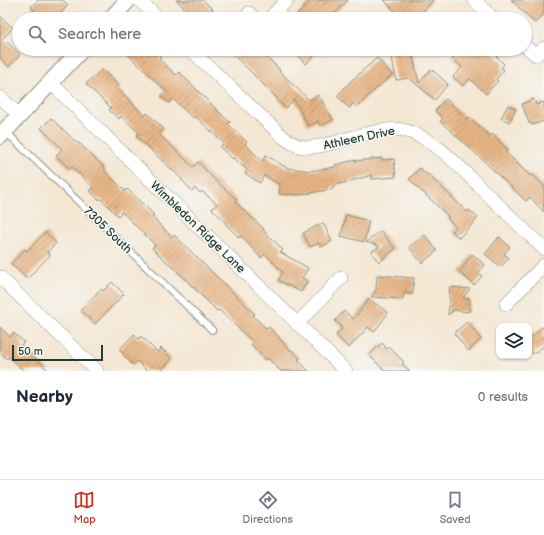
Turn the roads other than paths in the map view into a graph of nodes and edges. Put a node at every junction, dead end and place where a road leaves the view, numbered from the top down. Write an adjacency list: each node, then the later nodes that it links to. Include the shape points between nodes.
1 (128, 0): 5 (street)
2 (139, 0): 6 (street)
3 (287, 0): 7 (street)
4 (474, 0): 8 (street)
5 (117, 12)
6 (152, 12)
7 (275, 12)
8 (487, 12)
9 (75, 56): 11 (street)
10 (197, 56): 15 (street, Athleen Drive, via 283,137 300,147 323,146 390,129 402,129 422,137 448,156)
11 (51, 82): 13 (street); 20 (street, Wimbledon Ridge Lane)
12 (0, 97): 13 (street)
13 (20, 116): 14 (street)
14 (2, 133): 21 (lane, 7305 South)
15 (544, 249)
16 (544, 265): 19 (street)
17 (0, 277): 22 (street)
18 (341, 278): 20 (street)
19 (506, 304)
20 (297, 324): 23 (street, Wimbledon Ridge Lane)
21 (212, 330)
22 (97, 371)
23 (346, 371)

